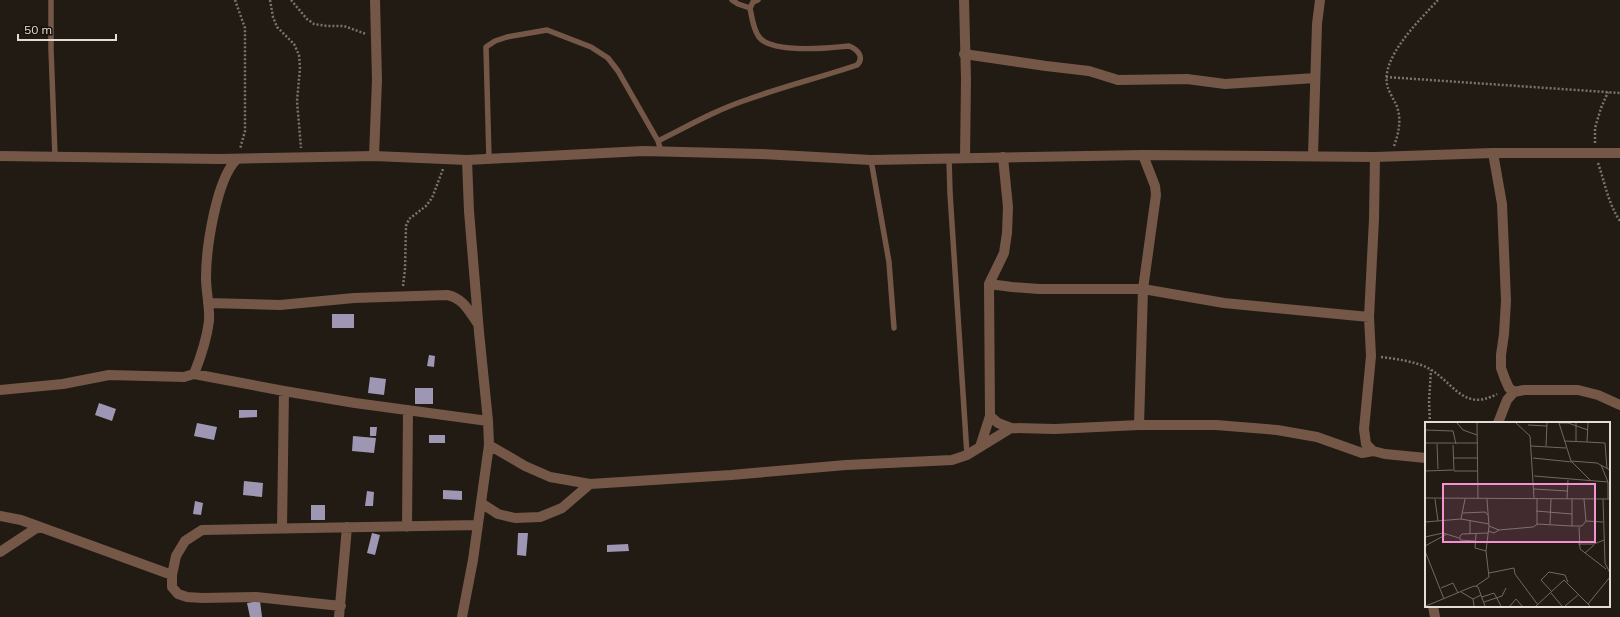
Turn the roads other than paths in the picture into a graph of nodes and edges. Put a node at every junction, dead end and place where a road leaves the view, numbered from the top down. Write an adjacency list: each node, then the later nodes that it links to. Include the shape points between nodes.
1 (51, 0): 17 (lane)
2 (375, 0): 18 (street, via 377,80)
3 (732, 0): 7 (lane)
4 (758, 0): 7 (lane, via 753,2)
5 (964, 0): 8 (street)
6 (1320, 0): 9 (street)
7 (750, 8): 10 (lane, via 754,29 760,39 773,45 803,50 849,46 856,49 860,62 749,99)
8 (964, 54): 9 (street, via 1088,70 1118,80 1188,79 1225,84); 22 (street)
9 (1316, 78): 15 (street)
10 (658, 141): 11 (lane); 24 (lane, via 608,58 547,30 507,37 495,41 486,48)
11 (661, 151): 24 (street); 26 (street)
12 (1493, 153): 13 (street); 20 (street); 35 (street, via 1502,204 1506,301 1501,368)
13 (1620, 153)
14 (1143, 155): 15 (street); 19 (street); 28 (street, via 1156,195)
15 (1313, 155): 20 (street)
16 (0, 156): 17 (street)
17 (55, 156): 23 (street)
18 (374, 156): 23 (street); 25 (street)
19 (1003, 157): 22 (street); 27 (street, via 1008,207 1007,233 1004,252)
20 (1375, 157): 30 (street)
21 (949, 158): 22 (street); 26 (street); 47 (lane)
22 (965, 158)
23 (237, 159): 29 (street, via 228,170 219,193 209,243 206,277)
24 (489, 159): 25 (street)
25 (467, 160): 31 (street)
26 (871, 160): 32 (lane, via 889,262)
27 (989, 284): 28 (street, via 1039,289); 39 (street)
28 (1143, 289): 30 (street, via 1224,303); 42 (street)
29 (208, 303): 31 (street, via 280,305 354,298 447,294 454,296 467,307); 33 (street, via 209,320)
30 (1369, 317): 46 (street, via 1371,356 1364,429 1366,444)
31 (479, 324): 40 (street)
32 (894, 328)
33 (194, 374): 34 (street, via 184,377 109,375 63,384); 36 (street)
34 (0, 390)
35 (1511, 390): 37 (street, via 1578,390 1598,395); 41 (street)
36 (284, 391): 38 (street); 56 (street)
37 (1620, 406)
38 (408, 410): 40 (street); 52 (street)
39 (990, 416): 43 (street, via 998,423); 45 (street)
40 (488, 421): 44 (street)
41 (1498, 422)
42 (1139, 425): 43 (street, via 1055,429); 46 (street, via 1216,425 1277,430 1317,437 1362,453)
43 (1011, 428): 45 (street)
44 (489, 445): 49 (street, via 550,477); 50 (street)
45 (980, 447): 47 (street)
46 (1373, 451): 48 (street)
47 (967, 455): 49 (street, via 952,460 846,465)
48 (1425, 458)
49 (590, 484): 50 (street, via 562,508 540,517 515,518 498,514)
50 (481, 504): 53 (street)
51 (0, 516): 54 (street)
52 (407, 526): 53 (street); 55 (street)
53 (478, 526): 62 (street)
54 (38, 527): 57 (street); 58 (street)
55 (347, 527): 56 (street); 59 (street)
56 (282, 528): 58 (street, via 202,530 185,541 176,556)
57 (0, 552)
58 (172, 575): 59 (street, via 172,587 178,594 187,597 256,597)
59 (341, 606): 61 (street)
60 (1433, 607): 63 (street)
61 (339, 617)
62 (462, 617)
63 (1435, 617)

